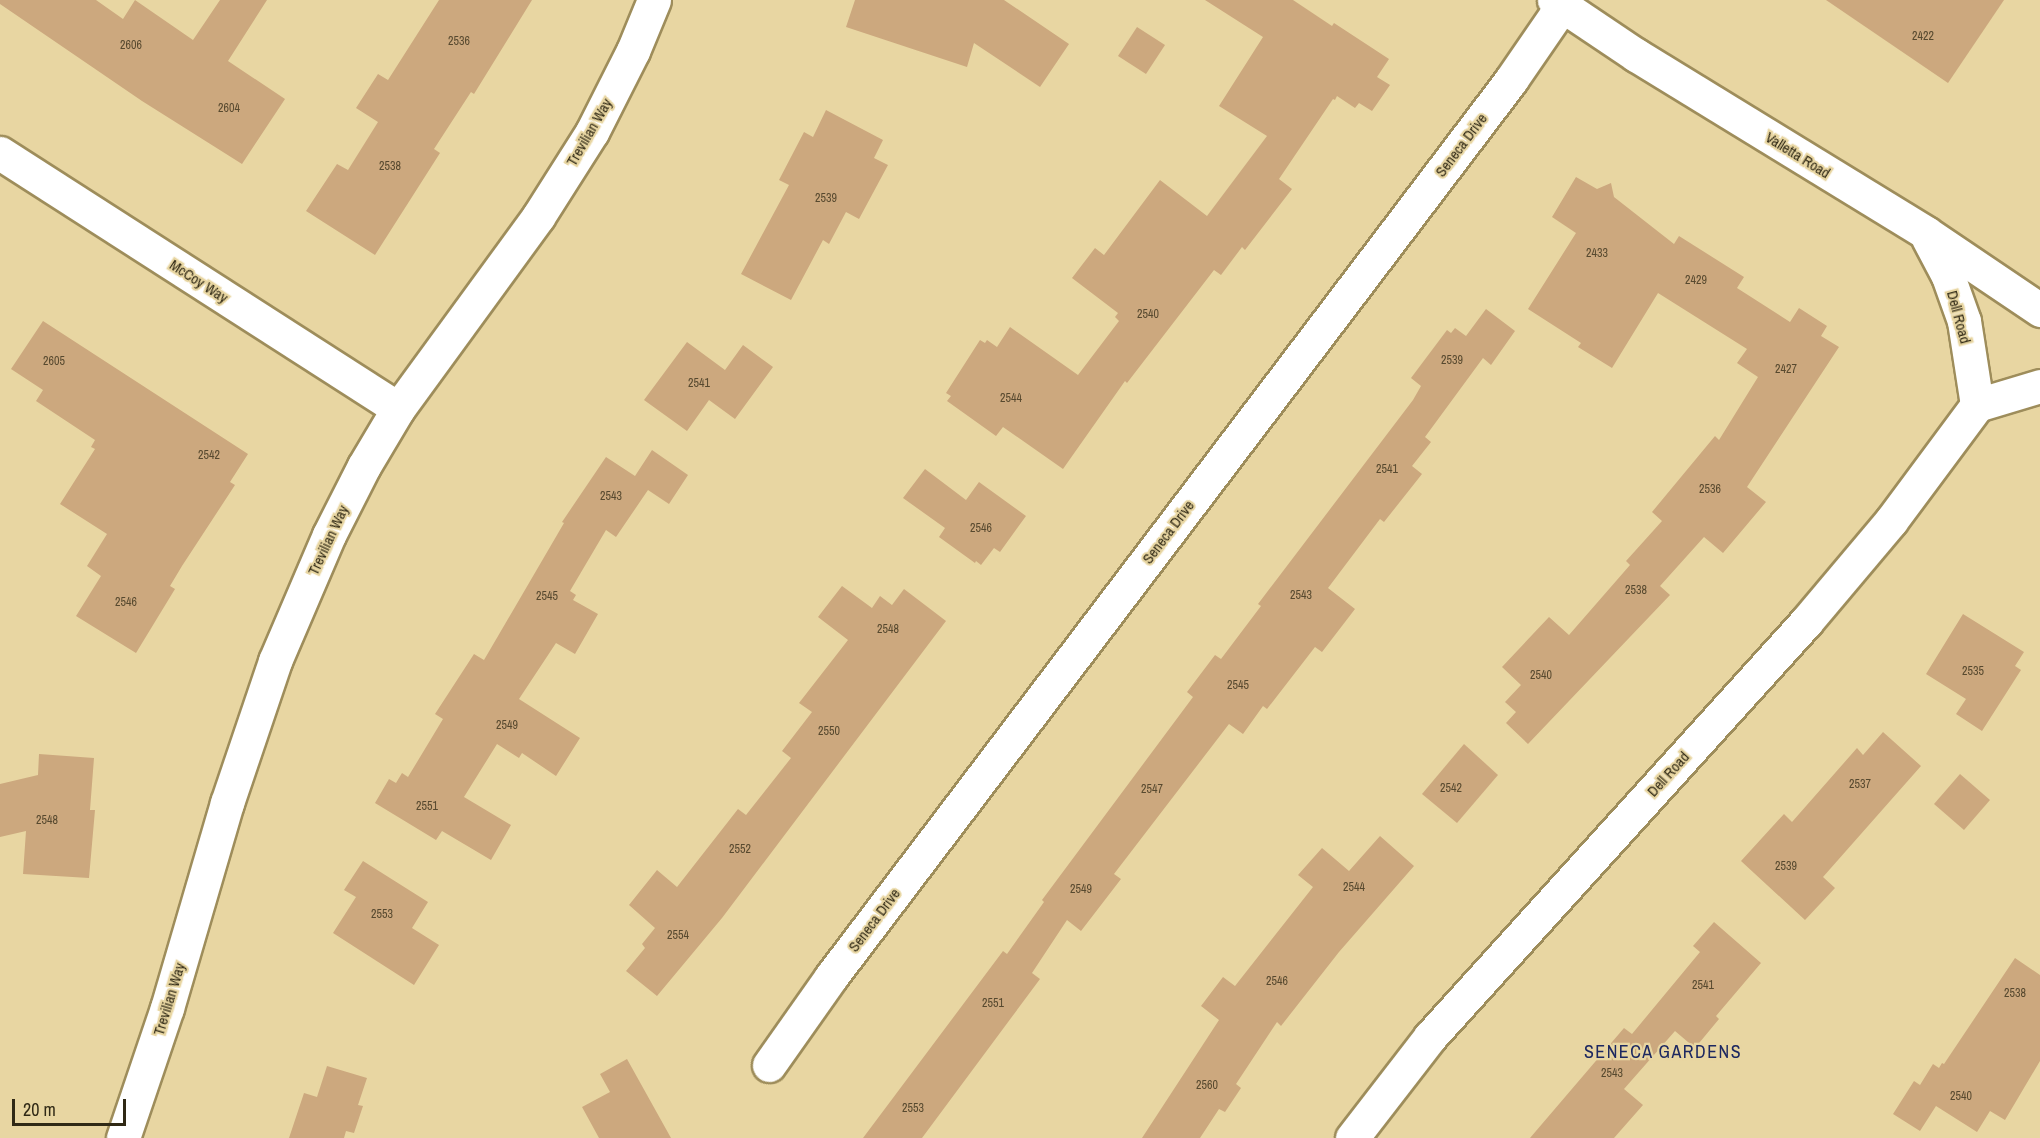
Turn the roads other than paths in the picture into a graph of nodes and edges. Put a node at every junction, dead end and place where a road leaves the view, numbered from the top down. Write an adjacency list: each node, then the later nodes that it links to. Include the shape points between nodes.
1 (654, 0): 8 (street, Trevilian Way, via 592,132 538,217)
2 (1561, 2): 4 (street, Valletta Road, via 1636,56); 9 (street, Seneca Drive, via 1511,80 839,967)
3 (0, 153): 8 (street, McCoy Way)
4 (1926, 233): 5 (street, Valletta Road); 7 (street, Dell Road, via 1948,276 1964,321)
5 (2040, 310)
6 (2040, 386): 7 (street)
7 (1977, 405): 11 (street, Dell Road, via 1891,521 1806,622 1430,1037)
8 (398, 409): 10 (street, Trevilian Way, via 329,535 275,661 226,803 167,1008)
9 (769, 1065)
10 (123, 1138)
11 (1352, 1138)

